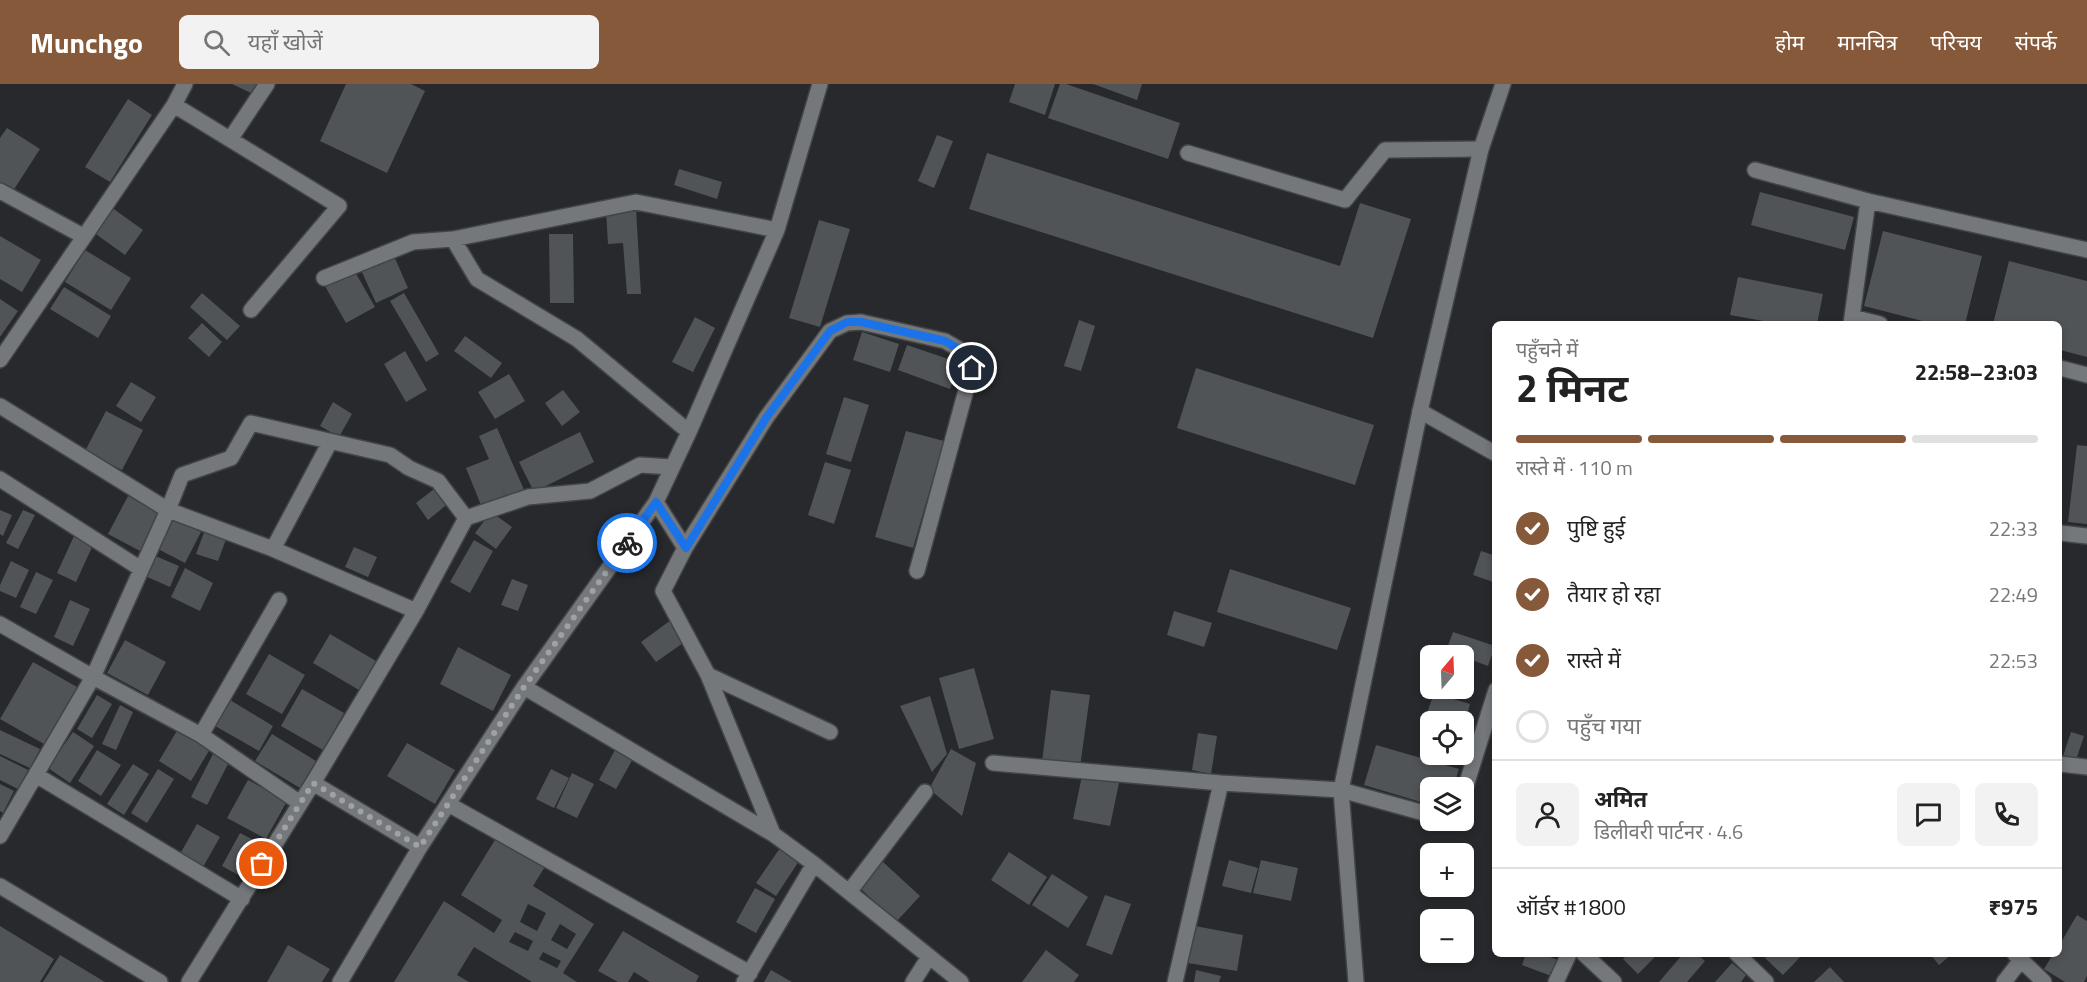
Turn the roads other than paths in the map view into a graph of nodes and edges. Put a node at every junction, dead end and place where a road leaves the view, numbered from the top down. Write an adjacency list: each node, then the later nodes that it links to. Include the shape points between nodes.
1 (185, 84): 5 (street)
2 (267, 84): 6 (street)
3 (820, 84): 12 (street)
4 (1503, 84): 7 (street)
5 (174, 105): 6 (street); 13 (street)
6 (231, 138): 17 (street, via 339,206)
7 (1481, 149): 8 (street, via 1385,150 1345,200); 23 (street)
8 (1188, 153)
9 (1755, 170): 11 (street)
10 (0, 191): 13 (street)
11 (1868, 201): 15 (street); 18 (street)
12 (777, 230): 14 (street, via 636,202); 24 (street)
13 (83, 236): 19 (street)
14 (453, 239): 16 (street, via 413,242); 24 (street, via 477,279 577,339)
15 (2087, 250)
16 (324, 278)
17 (251, 310)
18 (1852, 321)
19 (0, 360)
20 (2062, 369): 21 (street)
21 (2087, 375)
22 (0, 406): 30 (street)
23 (1420, 411): 26 (street); 54 (street)
24 (689, 432): 27 (street)
25 (330, 442): 30 (street, via 251,423 231,458 182,475); 31 (street, via 390,455 438,480); 35 (street)
26 (1492, 452)
27 (672, 467): 29 (street); 31 (street, via 640,465 590,491 528,497)
28 (0, 479): 36 (street)
29 (656, 502): 34 (street); 43 (street)
30 (168, 510): 35 (street); 36 (street)
31 (466, 518): 39 (street)
32 (2062, 533): 33 (street)
33 (2087, 536)
34 (686, 548): 37 (street, via 766,418 830,331 847,322 861,322 945,341 964,352 972,368); 41 (street, via 663,591)
35 (273, 549): 39 (street)
36 (141, 569): 42 (street)
37 (917, 571)
38 (279, 600): 46 (street)
39 (416, 611): 52 (street)
40 (0, 624): 42 (street)
41 (708, 675): 45 (street); 59 (street)
42 (93, 677): 46 (street); 50 (street)
43 (524, 687): 57 (street); 59 (street)
44 (1492, 703): 51 (street)
45 (830, 732)
46 (201, 735): 56 (street)
47 (993, 763): 53 (street)
48 (2062, 764): 49 (street)
49 (2087, 767)
50 (36, 775): 60 (street); 65 (street)
51 (1469, 777)
52 (313, 783): 56 (street); 61 (street)
53 (1221, 783): 54 (street); 77 (street)
54 (1341, 790): 58 (street); 78 (street)
55 (924, 792): 64 (street)
56 (300, 803): 65 (street)
57 (448, 804): 61 (street); 71 (street)
58 (1420, 812)
59 (773, 834): 62 (street)
60 (0, 836)
61 (420, 847): 74 (street)
62 (814, 864): 64 (street); 71 (street)
63 (0, 886): 72 (street)
64 (849, 892): 66 (street)
65 (242, 899): 73 (street)
66 (929, 957): 75 (street); 76 (street)
67 (1568, 957): 79 (street)
68 (1587, 957): 80 (street)
69 (1740, 957): 81 (street)
70 (2018, 957): 82 (street); 83 (street)
71 (747, 977)
72 (159, 982)
73 (189, 982)
74 (340, 982)
75 (913, 982)
76 (961, 982)
77 (1175, 982)
78 (1356, 982)
79 (1556, 982)
80 (1614, 982)
81 (1766, 982)
82 (2004, 982)
83 (2044, 982)

